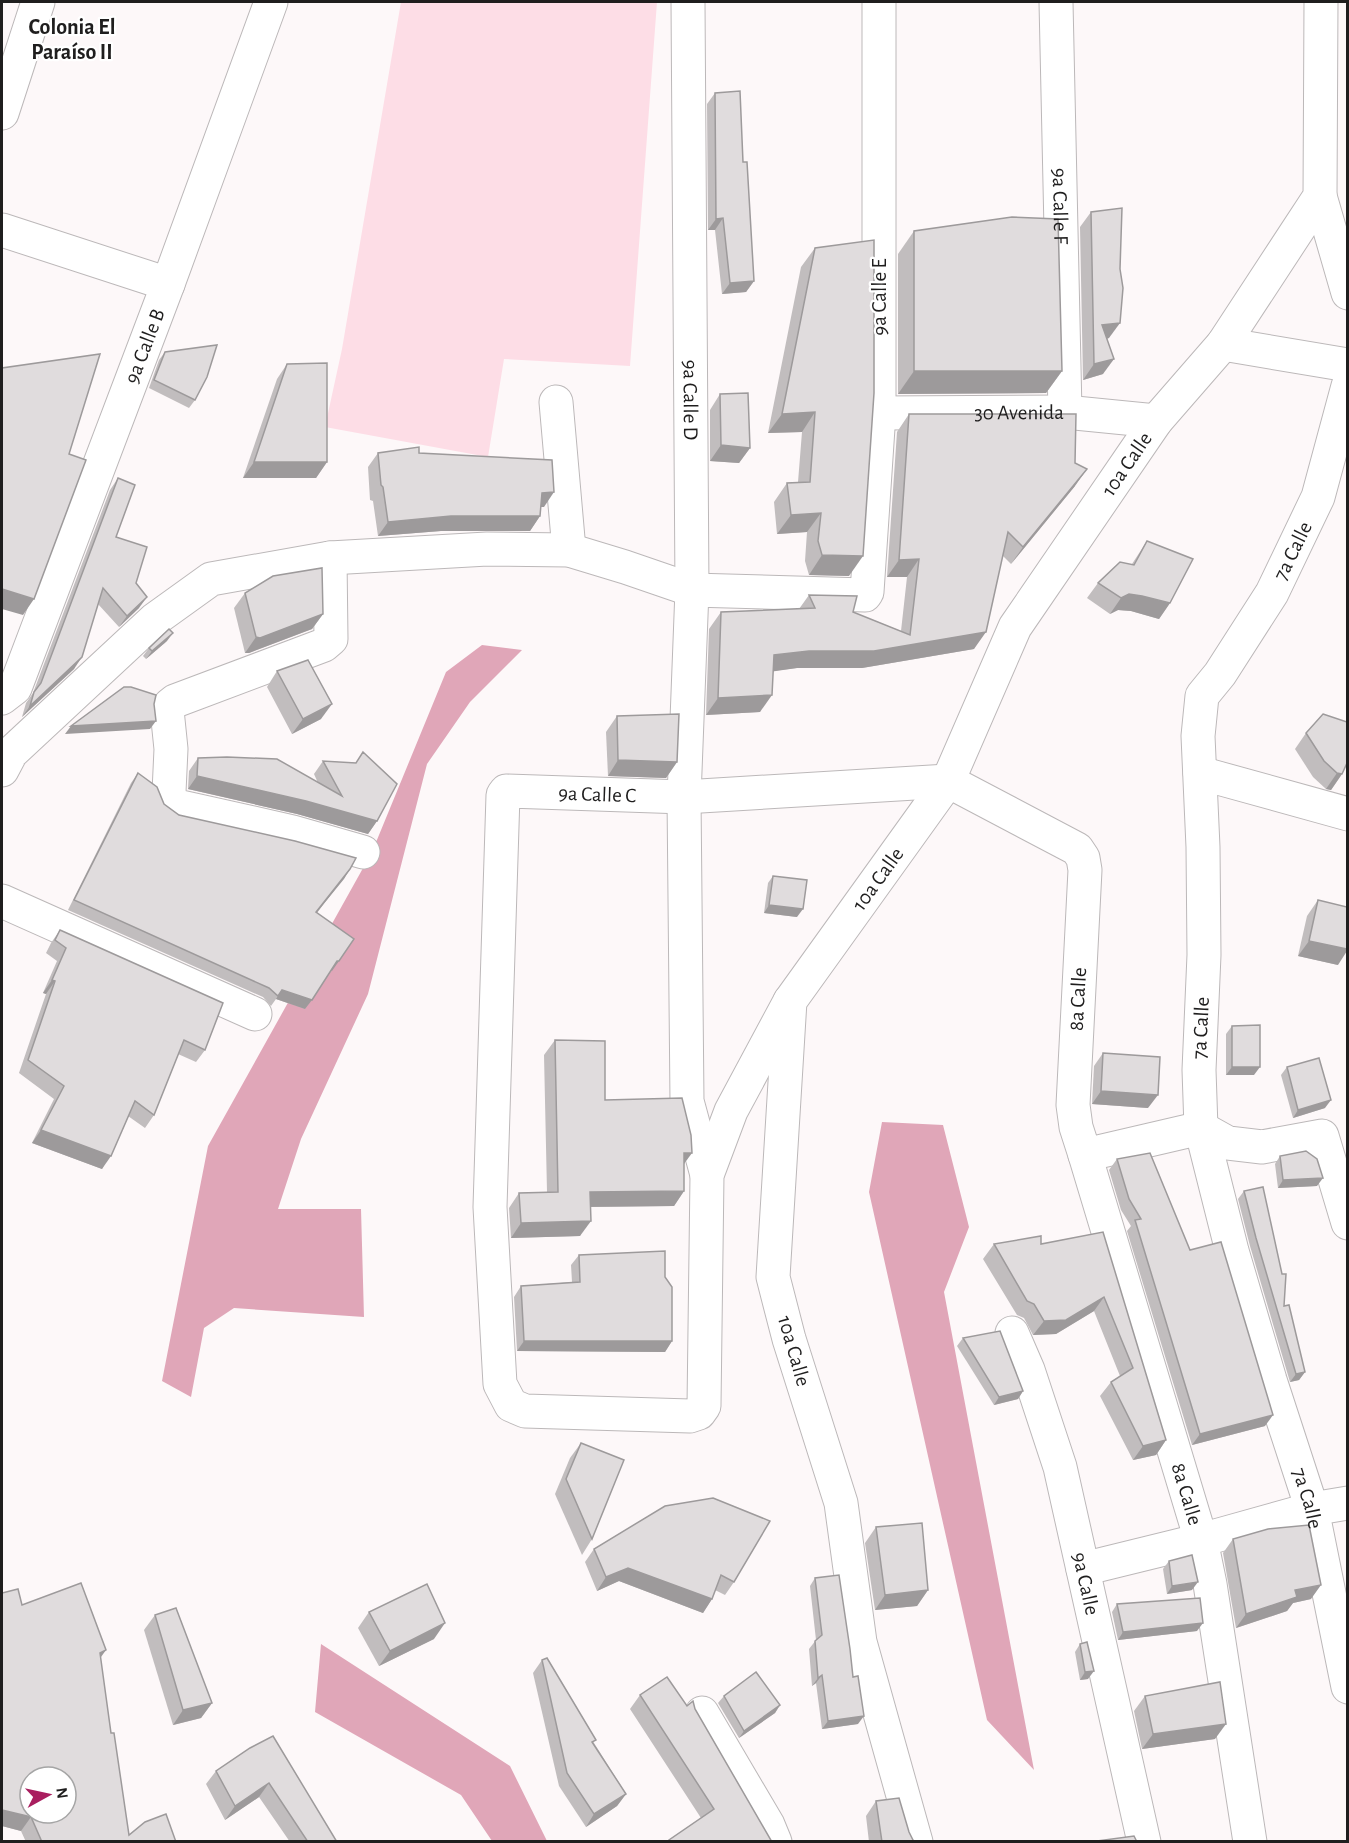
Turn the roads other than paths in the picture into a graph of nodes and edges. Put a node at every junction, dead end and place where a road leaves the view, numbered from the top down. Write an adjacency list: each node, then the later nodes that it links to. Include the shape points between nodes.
1 (38, 2): 7 (street)
2 (271, 2): 10 (street, 9a Calle B)
3 (688, 2): 21 (street, 9a Calle D)
4 (879, 2): 17 (street, 9a Calle E)
5 (1056, 2): 16 (street, 9a Calle F)
6 (1321, 2): 8 (street)
7 (2, 113)
8 (1320, 196): 11 (street); 12 (street, 10a Calle)
9 (2, 230): 10 (street)
10 (168, 285): 22 (street, 9a Calle B)
11 (1347, 293)
12 (1222, 344): 13 (street); 18 (street, 10a Calle)
13 (1347, 365)
14 (1347, 386): 24 (street, 7a Calle, via 1318,498 1272,593 1202,696)
15 (556, 402): 19 (street)
16 (1065, 412): 17 (street, 30 Avenida); 18 (street, 30 Avenida)
17 (879, 413): 21 (street, 9a Calle E, via 865,595)
18 (1156, 421): 25 (street, 10a Calle, via 1015,627)
19 (569, 550): 20 (street, via 487,549); 21 (street)
20 (330, 558): 23 (street, via 211,579 154,620 11,753); 28 (street, via 331,639 170,705 169,792 177,807)
21 (692, 590): 26 (street, 9a Calle D)
22 (8, 693)
23 (2, 770)
24 (1200, 773): 27 (street); 32 (street, 7a Calle, via 1204,955 1199,1070)
25 (948, 782): 26 (street, 9a Calle C); 30 (street, 10a Calle); 33 (street, 8a Calle, via 1077,849 1083,858 1073,1105)
26 (684, 796): 34 (street, 9a Calle D, via 687,1101); 34 (street, 9a Calle C, via 510,791 503,795 490,1207 500,1384 511,1405 525,1411 690,1416 699,1413 704,1406)
27 (1347, 814)
28 (363, 852)
29 (2, 901): 31 (street)
30 (790, 1001): 34 (street, via 731,1111); 44 (street, 10a Calle, via 773,1277 841,1503 860,1642)
31 (255, 1014)
32 (1201, 1128): 33 (street); 35 (street, via 1228,1143 1262,1147 1322,1136); 38 (street, 7a Calle, via 1232,1251)
33 (1081, 1141): 39 (street, 8a Calle)
34 (707, 1175)
35 (1347, 1222)
36 (1012, 1333): 40 (street, 9a Calle, via 1060,1467)
37 (1347, 1503): 38 (street)
38 (1312, 1509): 39 (street); 41 (street, 7a Calle)
39 (1201, 1540): 40 (street); 46 (street, 8a Calle)
40 (1083, 1569): 45 (street, 9a Calle)
41 (1347, 1687)
42 (702, 1713): 43 (street)
43 (775, 1842)
44 (916, 1842)
45 (1144, 1842)
46 (1250, 1842)

